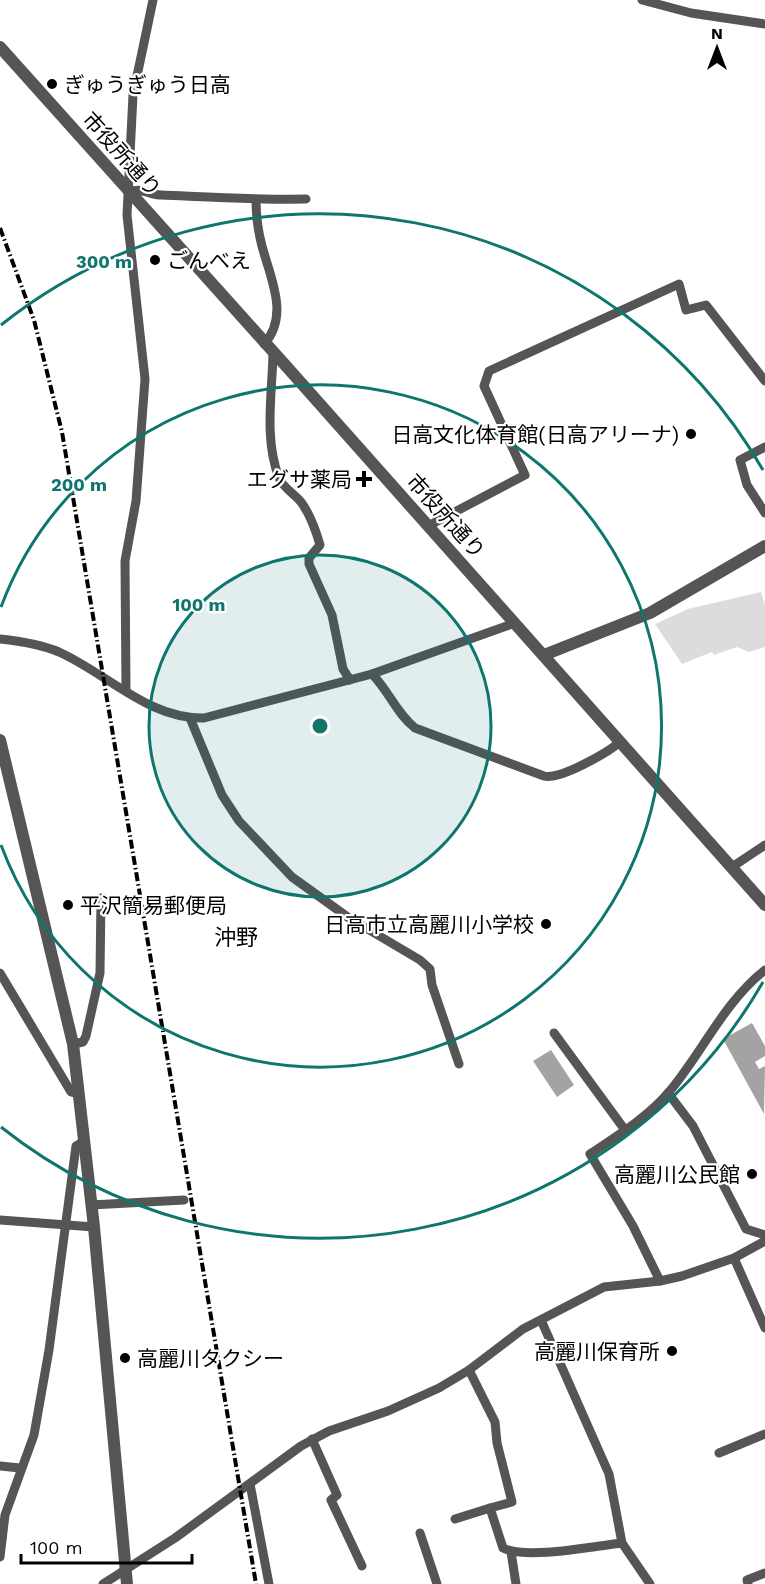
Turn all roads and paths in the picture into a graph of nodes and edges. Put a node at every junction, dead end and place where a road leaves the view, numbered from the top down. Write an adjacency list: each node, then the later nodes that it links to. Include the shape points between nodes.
1 (153, 0): 5 (street, via 133,95)
2 (642, 0): 3 (street, via 691,13)
3 (765, 24)
4 (0, 47): 5 (street, 市役所通り)
5 (130, 192): 7 (street, via 136,189 155,195); 8 (street, 市役所通り); 20 (street, via 127,215 145,379 136,501 125,561)
6 (306, 199): 7 (street)
7 (256, 200): 8 (street, via 259,236 276,292 274,331)
8 (264, 344): 9 (street, 市役所通り)
9 (273, 354): 13 (street, 市役所通り); 19 (street, via 273,454 282,483 302,503 320,544 309,564 332,615 343,669)
10 (765, 381): 13 (street, via 706,305 686,310 679,284 489,371 484,386 525,475)
11 (765, 447): 12 (street, via 740,460 747,485)
12 (765, 513)
13 (430, 525): 15 (street, 市役所通り)
14 (765, 546): 17 (street, via 650,613)
15 (515, 623): 17 (street, 市役所通り); 18 (street)
16 (0, 639): 20 (street, via 59,652)
17 (544, 655): 23 (street, 市役所通り)
18 (372, 674): 19 (street); 23 (street, via 415,728 544,776 554,777)
19 (350, 680): 21 (street, via 226,713)
20 (126, 691): 21 (street, via 159,711)
21 (190, 718): 32 (street, via 222,795 239,821 292,877 430,969)
22 (0, 740): 31 (street)
23 (620, 742): 25 (street, 市役所通り)
24 (765, 845): 25 (street)
25 (732, 867): 27 (street, 市役所通り)
26 (101, 898): 31 (street, via 100,974 83,1042)
27 (765, 905)
28 (765, 970): 33 (street, via 745,986)
29 (0, 973): 34 (street, via 70,1092)
30 (554, 1033): 35 (street)
31 (73, 1044): 34 (street)
32 (459, 1064)
33 (668, 1093): 35 (street); 42 (street, via 693,1126 746,1229)
34 (79, 1094): 36 (street)
35 (625, 1130): 45 (street, via 590,1154)
36 (84, 1141): 38 (street); 40 (street, via 76,1146)
37 (184, 1200): 38 (street)
38 (91, 1205): 41 (street)
39 (0, 1220): 40 (street)
40 (66, 1225): 41 (street); 53 (street, via 34,1435)
41 (93, 1227): 62 (street)
42 (765, 1235)
43 (765, 1241): 44 (street)
44 (734, 1258): 45 (street); 47 (street)
45 (660, 1281): 46 (street, via 604,1287)
46 (541, 1320): 48 (street); 58 (street, via 609,1474)
47 (765, 1328)
48 (469, 1370): 50 (street, via 388,1411); 55 (street, via 495,1422 512,1502)
49 (765, 1434): 51 (street)
50 (312, 1439): 54 (street); 61 (street, via 338,1495 331,1500)
51 (719, 1453)
52 (0, 1466): 53 (street)
53 (20, 1468): 60 (street, via 5,1515)
54 (250, 1484): 62 (street); 66 (street)
55 (490, 1508): 56 (street); 59 (street, via 503,1548)
56 (455, 1519)
57 (420, 1533): 67 (street)
58 (622, 1543): 59 (street); 69 (street)
59 (511, 1552): 68 (street)
60 (0, 1557)
61 (362, 1566)
62 (126, 1568): 64 (street); 65 (street)
63 (765, 1573): 70 (street, via 747,1580)
64 (103, 1584)
65 (127, 1584)
66 (269, 1584)
67 (436, 1584)
68 (516, 1584)
69 (650, 1584)
70 (748, 1584)

